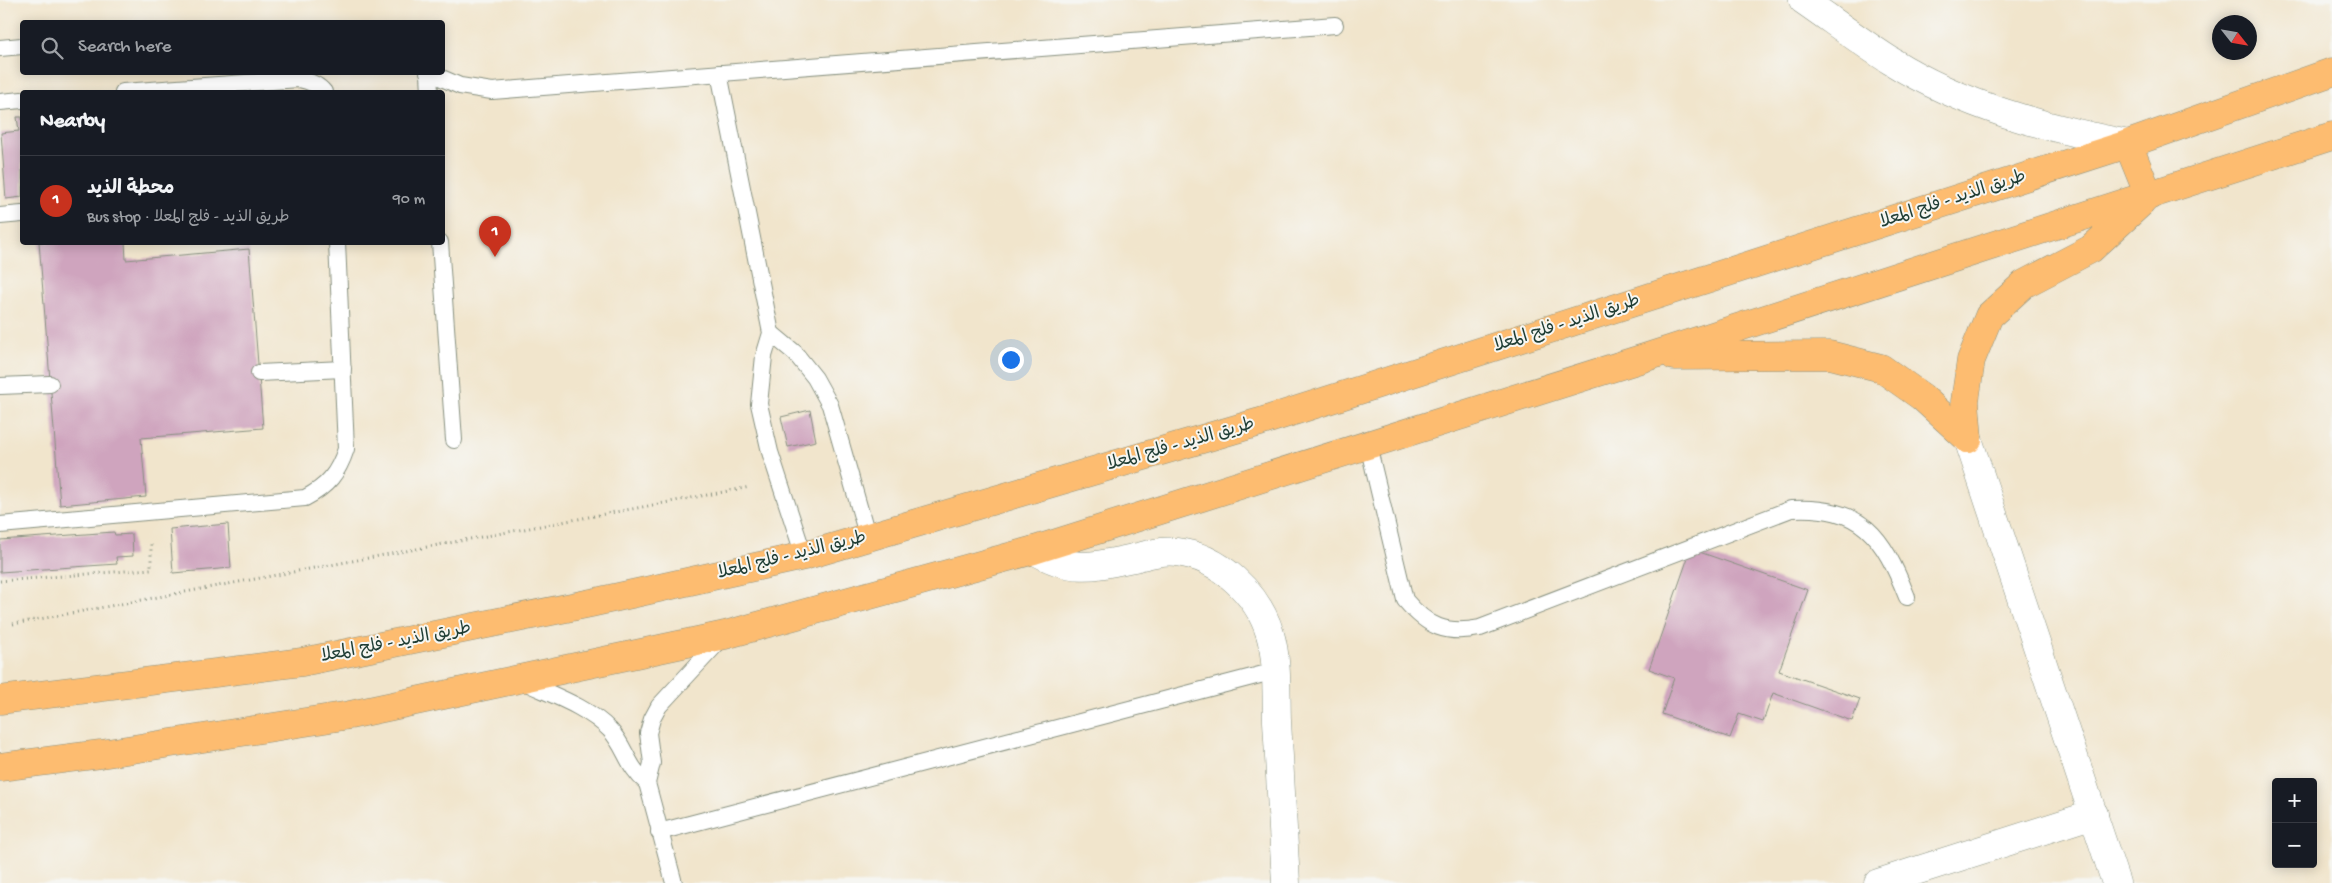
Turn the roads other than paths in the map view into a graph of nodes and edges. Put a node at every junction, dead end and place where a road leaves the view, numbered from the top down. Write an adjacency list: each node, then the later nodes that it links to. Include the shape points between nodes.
1 (1803, 0): 15 (street, via 1892,62 1948,91 2032,122)
2 (1335, 25): 6 (lane)
3 (20, 46): 4 (lane)
4 (0, 48)
5 (2332, 72): 15 (highway, طريق الذيد - فلج المعلا)
6 (718, 73): 8 (lane, via 492,91 460,86); 21 (lane)
7 (428, 75): 11 (lane)
8 (433, 75)
9 (148, 90): 10 (lane, via 299,78)
10 (322, 90)
11 (430, 90)
12 (20, 100): 13 (lane)
13 (0, 102)
14 (2332, 136): 16 (highway)
15 (2128, 144): 16 (highway); 31 (highway, طريق الذيد - فلج المعلا, via 1260,422)
16 (2149, 196): 22 (highway); 27 (highway, via 2091,249 2024,284 1989,316 1971,360 1965,401)
17 (20, 214): 18 (lane)
18 (0, 216)
19 (336, 245): 23 (lane)
20 (440, 245): 28 (lane)
21 (771, 333): 31 (lane, via 795,353 815,378 830,405); 33 (lane, via 764,356 759,404 763,428)
22 (1650, 356): 27 (highway, via 1830,355 1882,368 1922,397); 29 (highway)
23 (343, 370): 24 (lane); 30 (lane, via 346,449 332,479 305,498)
24 (259, 373)
25 (50, 384): 26 (lane)
26 (0, 386)
27 (1968, 439): 41 (street)
28 (454, 440)
29 (1368, 445): 32 (highway); 34 (lane, via 1405,600 1418,616 1448,630 1480,628 1791,509 1816,507 1841,513 1864,525 1882,544)
30 (0, 525)
31 (868, 538): 33 (highway, طريق الذيد - فلج المعلا)
32 (1034, 550): 35 (highway); 36 (street, via 1061,564 1077,567 1093,567 1155,553 1176,552 1201,558 1225,571 1260,611 1270,635)
33 (804, 556): 38 (highway, طريق الذيد - فلج المعلا, via 302,662)
34 (1907, 597)
35 (725, 635): 37 (highway); 40 (lane, via 659,706 652,719 648,733 652,763)
36 (1275, 671): 42 (lane); 44 (street)
37 (520, 680): 39 (highway, via 350,715); 40 (lane, via 597,718 612,731 631,768)
38 (0, 700)
39 (0, 767)
40 (647, 783): 42 (lane)
41 (2094, 814): 45 (street); 46 (street)
42 (659, 832): 43 (lane)
43 (674, 883)
44 (1286, 883)
45 (1878, 883)
46 (2116, 883)

